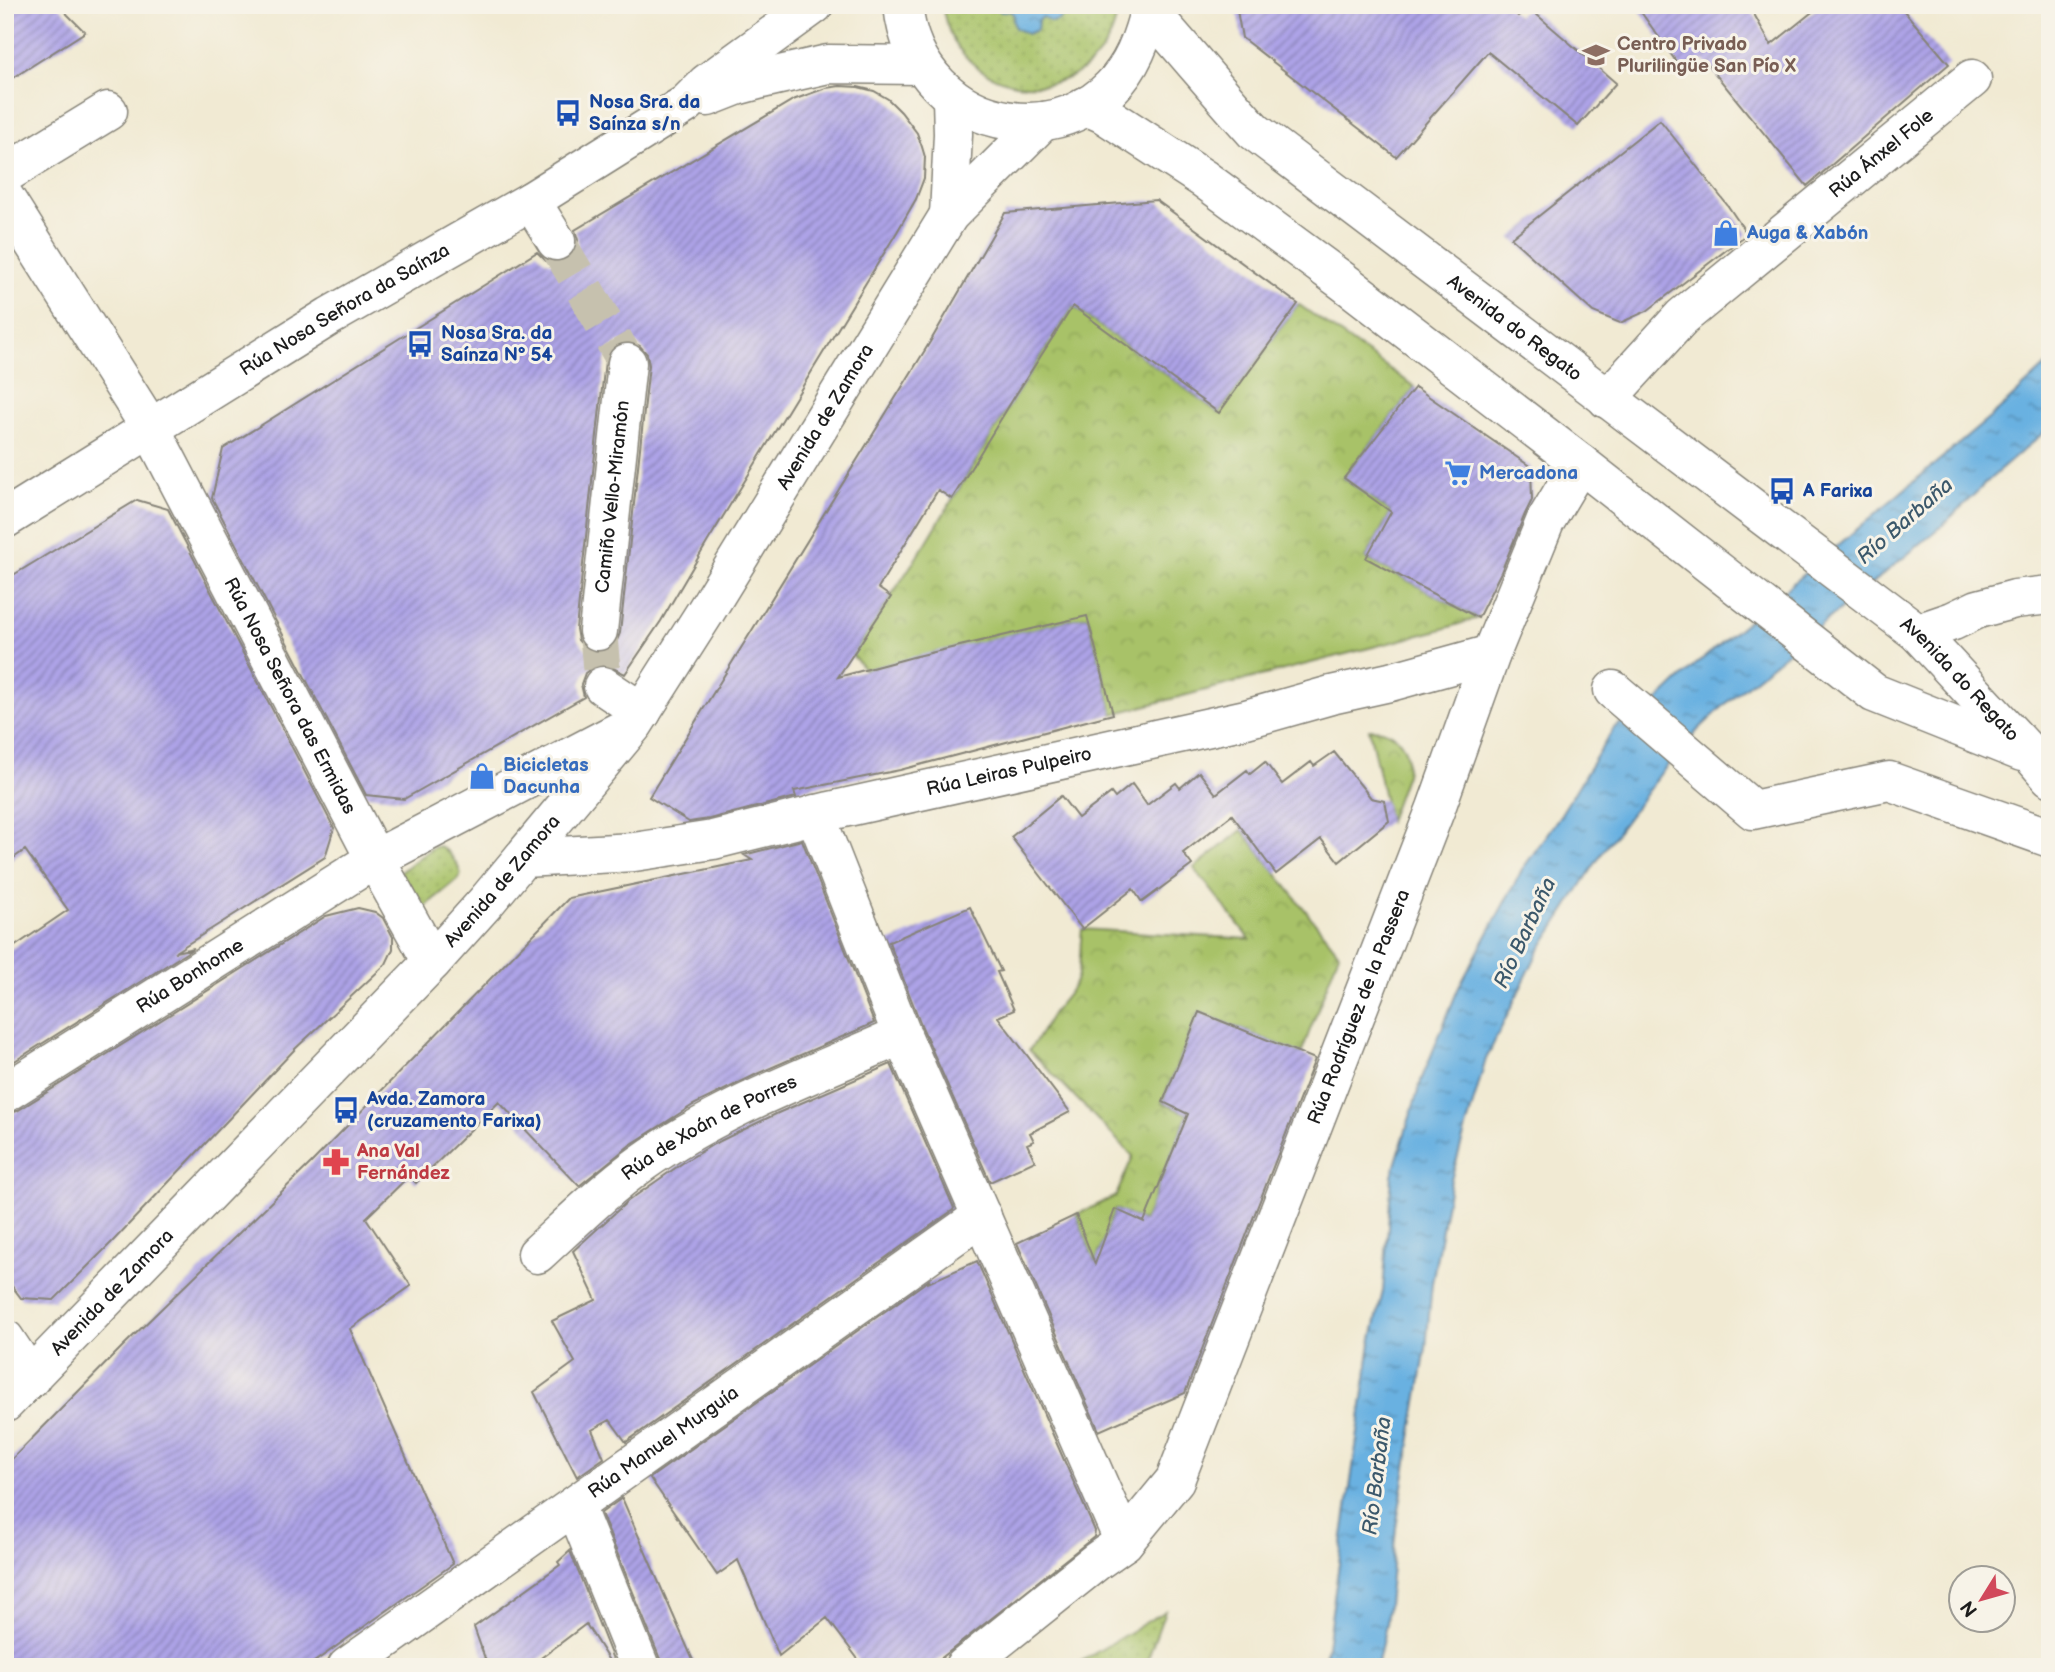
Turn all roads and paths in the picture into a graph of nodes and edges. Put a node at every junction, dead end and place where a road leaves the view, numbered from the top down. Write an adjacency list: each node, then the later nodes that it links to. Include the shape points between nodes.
1 (814, 5): 7 (street, via 715,77)
2 (903, 5): 4 (street, via 912,48)
3 (1149, 8): 8 (street, via 1128,67); 17 (street, Avenida do Regato, via 1254,131)
4 (922, 65): 6 (street); 7 (street, via 828,64 749,82)
5 (1972, 79): 17 (street, Rúa Ánxel Fole, via 1682,317)
6 (952, 98): 10 (street, via 1005,121); 14 (street, Avenida de Zamora)
7 (686, 104): 13 (street, Rúa Nosa Señora da Saínza)
8 (1086, 106): 10 (street); 19 (street, Avenida do Regato, via 1205,179)
9 (108, 111): 11 (street)
10 (1043, 121): 14 (street, Avenida de Zamora)
11 (5, 174)
12 (5, 198): 18 (street, Rúa Nosa Señora das Ermidas)
13 (531, 201): 15 (street); 18 (street, Rúa Nosa Señora da Saínza, via 330,316)
14 (949, 215): 27 (street, Avenida de Zamora)
15 (556, 241)
16 (627, 363): 22 (street, Camiño Vello-Miramón)
17 (1608, 399): 23 (street, Avenida do Regato)
18 (151, 429): 20 (street, Rúa Nosa Señora da Saínza); 32 (street, Rúa Nosa Señora das Ermidas)
19 (1580, 463): 24 (street, Rúa Rodríguez de la Passera, via 1545,522); 28 (street, Avenida do Regato, via 1874,693)
20 (5, 519)
21 (2050, 595): 23 (street, via 1978,609)
22 (598, 631)
23 (1918, 633): 28 (street, Avenida do Regato)
24 (1491, 654): 29 (street, Rúa Leiras Pulpeiro, via 1246,719); 41 (street, Rúa Rodríguez de la Passera, via 1431,821 1175,1480)
25 (603, 686): 27 (street)
26 (1624, 699): 30 (street, via 1753,810 1889,781)
27 (638, 718): 31 (street, Avenida de Zamora); 32 (street, Rúa Bonhome)
28 (2042, 767)
29 (815, 814): 31 (street, Rúa Leiras Pulpeiro, via 671,848); 34 (street)
30 (2050, 838)
31 (523, 858): 33 (street, Avenida de Zamora)
32 (375, 859): 33 (street, Rúa Nosa Señora das Ermidas); 35 (street, Rúa Bonhome)
33 (432, 962): 39 (street, Avenida de Zamora)
34 (902, 1035): 36 (street); 37 (street, Rúa de Xoán de Porres, via 721,1115 613,1185)
35 (5, 1093)
36 (982, 1216): 40 (street, Rúa Manuel Murguía); 41 (street)
37 (537, 1254)
38 (5, 1339): 39 (street)
39 (18, 1390)
40 (575, 1506): 42 (street, Rúa Manuel Murguía); 43 (street)
41 (1124, 1542): 44 (street, Rúa Rodríguez de la Passera)
42 (347, 1667)
43 (640, 1667)
44 (964, 1667)

